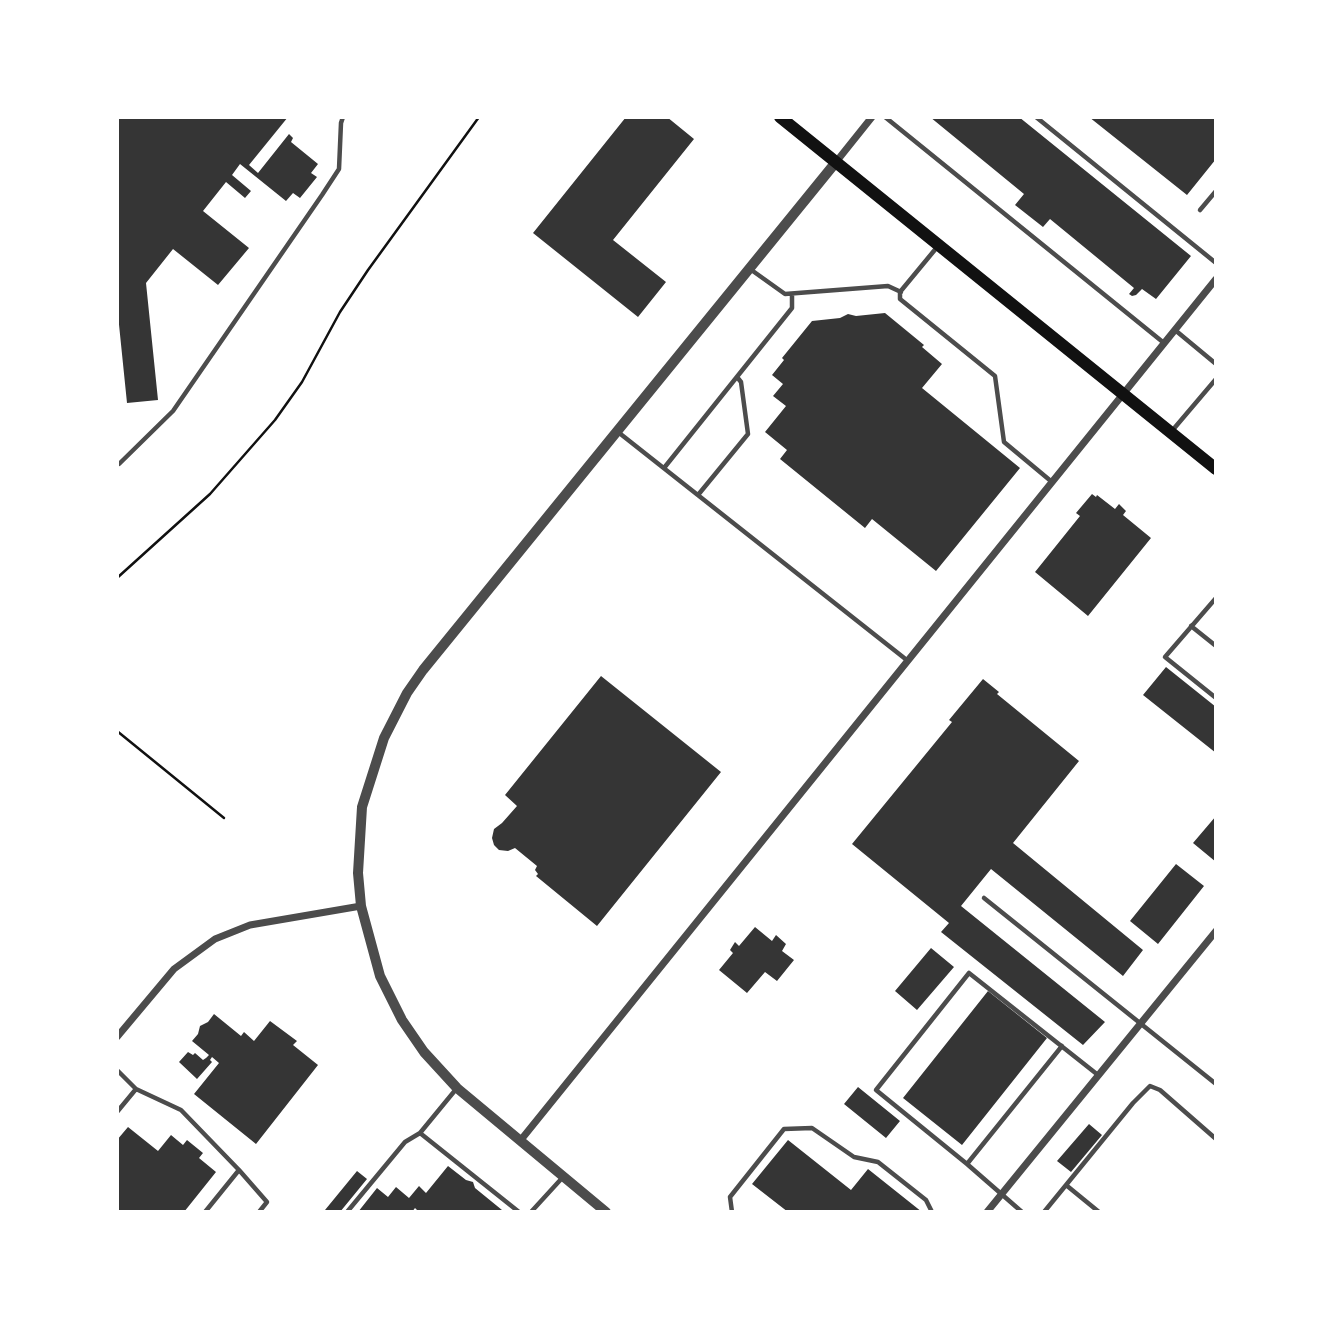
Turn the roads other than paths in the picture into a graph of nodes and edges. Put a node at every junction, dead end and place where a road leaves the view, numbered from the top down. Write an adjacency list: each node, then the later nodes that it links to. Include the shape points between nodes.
1 (343, 117): 23 (lane, via 339,169 173,411)
2 (780, 117): 6 (main road)
3 (872, 117): 6 (street)
4 (885, 117): 16 (lane)
5 (1036, 117): 10 (lane)
6 (835, 162): 9 (main road); 11 (street)
7 (1216, 191): 8 (lane)
8 (1200, 210)
9 (939, 245): 13 (lane); 20 (main road)
10 (1216, 263)
11 (750, 269): 14 (lane, via 780,293); 21 (street)
12 (1216, 279): 15 (street)
13 (901, 292): 14 (lane, via 888,286); 26 (lane, via 903,303 995,376 1004,442)
14 (792, 295): 18 (lane, via 792,308)
15 (1175, 330): 16 (street); 17 (lane)
16 (1164, 343): 20 (street)
17 (1216, 364)
18 (737, 377): 24 (lane); 27 (lane, via 748,434)
19 (1216, 379): 22 (lane)
20 (1123, 394): 22 (main road); 26 (street)
21 (618, 431): 24 (lane); 34 (street, via 423,670 395,715 362,807)
22 (1171, 433): 25 (main road)
23 (117, 463)
24 (664, 468): 27 (lane)
25 (1216, 469)
26 (1052, 482): 31 (street)
27 (698, 495): 31 (lane)
28 (1216, 598): 29 (lane)
29 (1191, 626): 30 (lane); 32 (lane, via 1165,657)
30 (1216, 646)
31 (908, 661): 47 (street)
32 (1216, 698)
33 (984, 898): 36 (lane)
34 (361, 906): 37 (street, via 250,925 215,939 174,969); 42 (street, via 374,960 393,1005 424,1052)
35 (1216, 931): 36 (street)
36 (1141, 1024): 40 (street); 41 (lane)
37 (117, 1037)
38 (1062, 1046): 40 (lane); 48 (lane); 48 (lane, via 970,972 876,1090)
39 (117, 1070): 43 (lane)
40 (1099, 1076): 52 (street)
41 (1216, 1084)
42 (457, 1088): 45 (lane); 47 (street)
43 (136, 1089): 44 (lane); 49 (lane, via 181,1110)
44 (117, 1112)
45 (420, 1133): 55 (lane, via 405,1142); 56 (lane)
46 (1216, 1139): 51 (lane, via 1150,1086)
47 (520, 1141): 50 (street)
48 (967, 1164): 52 (lane)
49 (239, 1170): 53 (lane); 54 (lane, via 267,1202)
50 (563, 1177): 57 (lane); 58 (street)
51 (1066, 1185): 63 (lane); 64 (lane)
52 (1001, 1195): 61 (street); 62 (lane)
53 (205, 1212)
54 (260, 1212)
55 (347, 1212)
56 (519, 1212)
57 (531, 1212)
58 (606, 1212)
59 (732, 1212): 60 (lane, via 730,1197 784,1129 812,1128 854,1157 878,1162 926,1200)
60 (932, 1212)
61 (987, 1212)
62 (1022, 1212)
63 (1044, 1212)
64 (1099, 1212)

